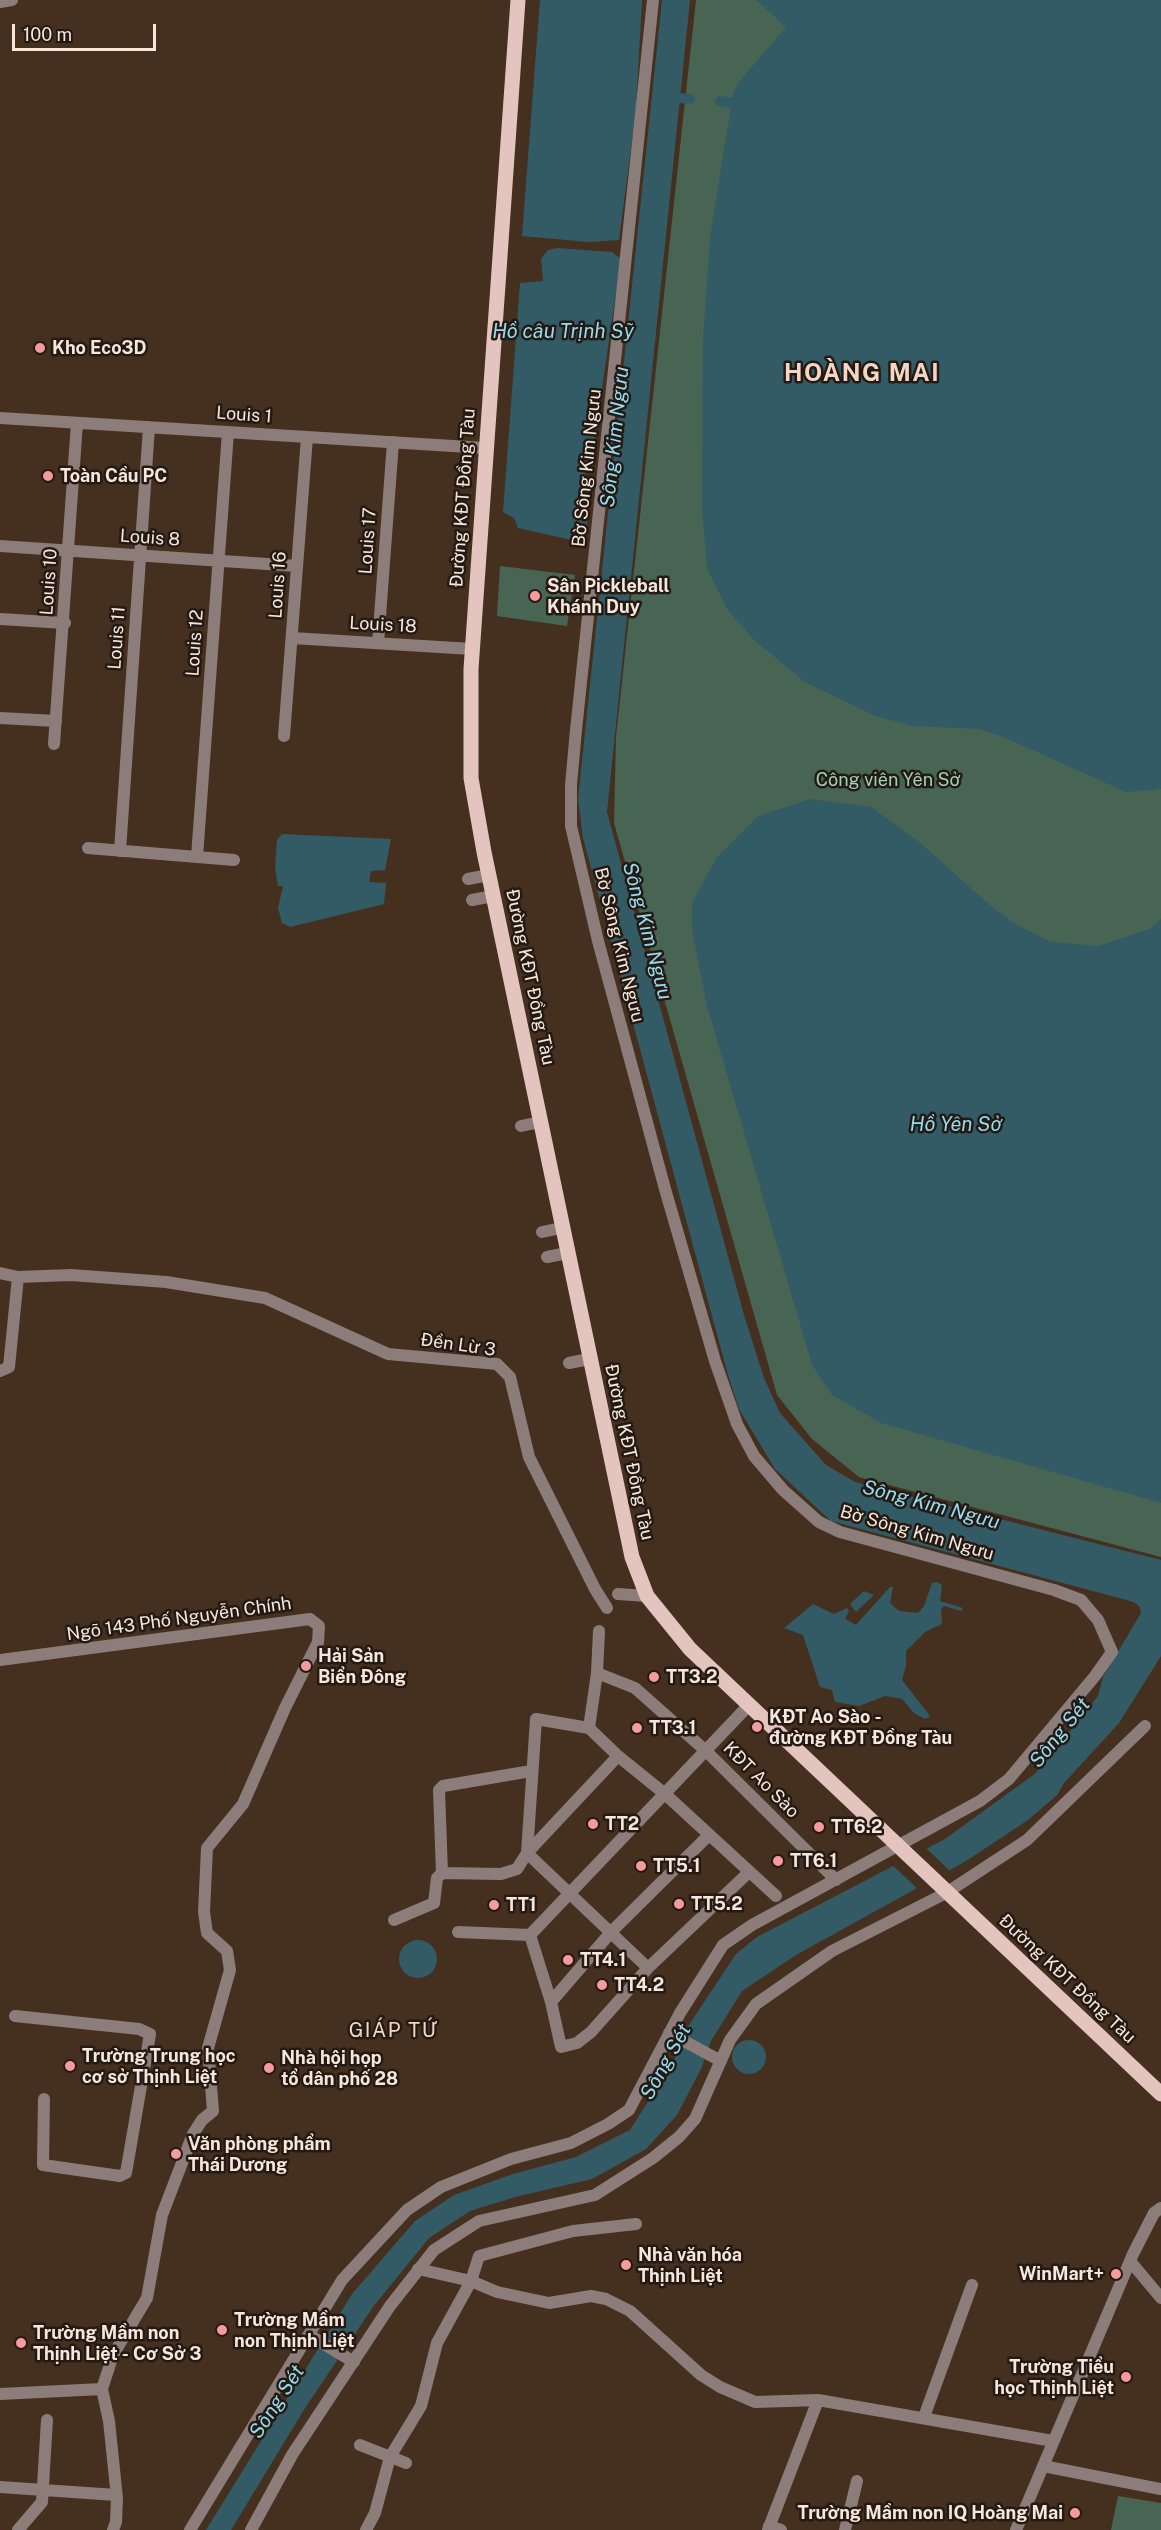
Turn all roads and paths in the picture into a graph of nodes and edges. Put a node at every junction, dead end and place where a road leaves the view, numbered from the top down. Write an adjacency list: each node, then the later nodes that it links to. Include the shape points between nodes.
1 (12, 0): 4 (street)
2 (519, 0): 11 (main road, Đường KĐT Đồng Tàu)
3 (653, 0): 59 (street, Bờ Sông Kim Ngưu, via 576,730 571,816 598,941 665,1189 737,1424 754,1456 783,1490 819,1522 840,1532 1081,1600 1098,1620 1112,1652 1010,1779 981,1802)
4 (0, 2)
5 (0, 418): 6 (street, Louis 1)
6 (77, 423): 7 (street, Louis 1); 13 (street, Louis 10)
7 (149, 427): 8 (street, Louis 1); 14 (street, Louis 11)
8 (228, 432): 9 (street, Louis 1); 15 (street, Louis 12)
9 (307, 437): 10 (street, Louis 1); 16 (street, Louis 16)
10 (393, 442): 11 (street, Louis 1); 20 (street, Louis 17)
11 (485, 448): 21 (main road, Đường KĐT Đồng Tàu)
12 (0, 546): 13 (street, Louis 8)
13 (69, 551): 14 (street, Louis 8); 18 (street, Louis 10)
14 (141, 556): 15 (street, Louis 8); 27 (street, Louis 11)
15 (219, 561): 16 (street, Louis 8); 28 (street, Louis 12)
16 (297, 566): 19 (street, Louis 16)
17 (0, 619): 18 (street)
18 (64, 622): 23 (street, Louis 10)
19 (292, 638): 20 (street, Louis 18); 24 (street, Louis 16)
20 (378, 643): 21 (street, Louis 18)
21 (472, 649): 30 (main road, Đường KĐT Đồng Tàu, via 471,778)
22 (0, 718): 23 (street)
23 (56, 721): 25 (street, Louis 10)
24 (285, 736)
25 (54, 744)
26 (88, 848): 27 (street)
27 (120, 851): 28 (street)
28 (197, 857): 29 (street)
29 (234, 860)
30 (489, 875): 31 (street); 32 (main road, Đường KĐT Đồng Tàu)
31 (468, 879)
32 (493, 896): 33 (street); 34 (main road, Đường KĐT Đồng Tàu)
33 (472, 900)
34 (540, 1122): 35 (street); 36 (main road, Đường KĐT Đồng Tàu)
35 (521, 1126)
36 (561, 1228): 37 (street); 38 (main road, Đường KĐT Đồng Tàu)
37 (542, 1232)
38 (567, 1252): 39 (street); 42 (main road, Đường KĐT Đồng Tàu)
39 (547, 1257)
40 (0, 1273): 41 (street, Đền Lừ 3)
41 (18, 1277): 44 (street, via 9,1367); 47 (street, Đền Lừ 3, via 71,1275 166,1282 265,1298 388,1354 497,1364 510,1377 529,1457)
42 (589, 1359): 43 (street); 46 (main road, Đường KĐT Đồng Tàu, via 632,1557)
43 (569, 1363)
44 (0, 1371)
45 (618, 1594): 46 (street)
46 (647, 1596): 51 (main road, Đường KĐT Đồng Tàu, via 690,1649)
47 (607, 1608)
48 (599, 1631): 50 (street)
49 (0, 1660): 87 (street, Ngõ 143 Phố Nguyễn Chính, via 310,1619 319,1626 311,1659 241,1809 207,1848 207,1933 227,1951 230,1970 208,2048 213,2111 193,2134 162,2215 147,2298 113,2355)
50 (597, 1673): 53 (street); 54 (street, KĐT Ao Sào, via 635,1688)
51 (749, 1705): 54 (street); 59 (main road, Đường KĐT Đồng Tàu)
52 (1145, 1726): 64 (street, via 1027,1840)
53 (589, 1728): 55 (street); 56 (street, via 536,1719)
54 (706, 1751): 57 (street); 63 (street, KĐT Ao Sào)
55 (618, 1756): 57 (street); 60 (street)
56 (531, 1772): 60 (street); 62 (street, via 443,1786 439,1790)
57 (665, 1794): 58 (street); 65 (street)
58 (709, 1835): 61 (street); 68 (street)
59 (902, 1849): 63 (street); 64 (main road, Đường KĐT Đồng Tàu)
60 (527, 1853): 62 (street, via 517,1869 501,1874); 65 (street)
61 (748, 1873): 66 (street); 71 (street)
62 (442, 1874): 67 (street, via 437,1878 434,1903)
63 (836, 1880): 74 (street, via 723,1945 694,1989)
64 (941, 1888): 75 (street, via 926,1901 832,1951 776,1988 756,2004); 76 (main road, Đường KĐT Đồng Tàu)
65 (570, 1893): 68 (street); 70 (street)
66 (776, 1896)
67 (394, 1920)
68 (612, 1931): 71 (street); 72 (street)
69 (458, 1932): 70 (street)
70 (530, 1935): 72 (street)
71 (648, 1968): 72 (street, via 577,2043 561,2047)
72 (551, 2002)
73 (15, 2016): 77 (street, via 139,2029 150,2034 126,2173 120,2176 42,2165)
74 (675, 2036): 75 (street); 85 (street, via 628,2110 608,2124 571,2143 452,2181 407,2210 342,2280)
75 (715, 2058): 81 (street, via 695,2119 653,2158 595,2195 479,2221 434,2250)
76 (1161, 2094)
77 (44, 2099)
78 (1161, 2208): 80 (street, via 1154,2213)
79 (636, 2224): 82 (street, via 573,2231 479,2256)
80 (1130, 2261): 84 (street); 92 (street)
81 (418, 2269): 82 (street); 86 (street)
82 (471, 2281): 89 (street, via 497,2292 549,2303 591,2296 606,2299 630,2311 701,2375 740,2397 755,2402); 94 (street, via 437,2343 421,2406)
83 (972, 2285): 90 (street)
84 (1161, 2298)
85 (312, 2338): 86 (street); 105 (street)
86 (354, 2362): 106 (street, via 292,2455)
87 (102, 2388): 88 (street); 101 (street)
88 (0, 2394)
89 (818, 2400): 90 (street); 102 (street)
90 (924, 2417): 92 (street)
91 (47, 2420): 100 (street)
92 (1053, 2441): 96 (street)
93 (360, 2445): 94 (street)
94 (390, 2457): 95 (street); 107 (street)
95 (406, 2463)
96 (1043, 2466): 99 (street); 109 (street)
97 (857, 2481): 108 (street)
98 (0, 2487): 100 (street)
99 (1161, 2489)
100 (44, 2490): 101 (street); 103 (street, via 42,2502)
101 (116, 2495): 104 (street)
102 (773, 2529)
103 (18, 2530)
104 (113, 2530)
105 (190, 2530)
106 (251, 2530)
107 (366, 2530)
108 (845, 2530)
109 (1016, 2530)

